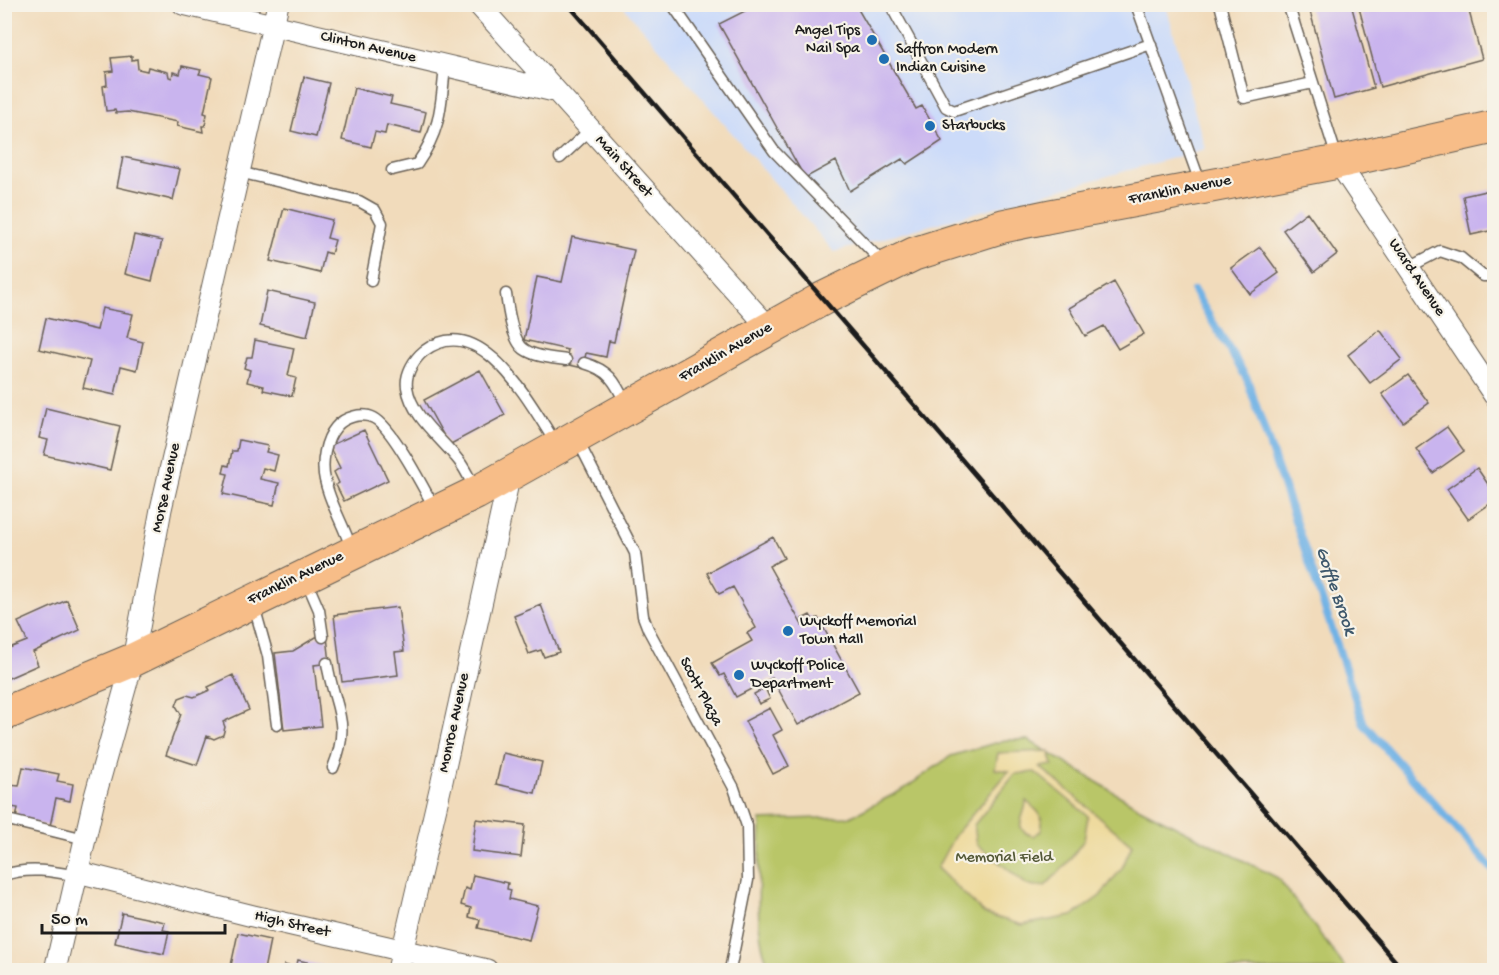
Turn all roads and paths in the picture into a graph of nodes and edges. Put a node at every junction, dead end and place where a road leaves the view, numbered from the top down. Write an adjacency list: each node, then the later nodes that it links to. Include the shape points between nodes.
1 (183, 4): 9 (street, Clinton Avenue)
2 (278, 4): 9 (street, Morse Avenue)
3 (478, 4): 13 (street, Main Street)
4 (672, 4): 21 (lane, via 774,151)
5 (890, 4): 10 (lane, via 946,106 954,111)
6 (1136, 4): 10 (lane)
7 (1220, 4): 12 (lane, via 1244,98)
8 (1288, 4): 12 (lane)
9 (273, 26): 11 (street, Clinton Avenue); 19 (street, Morse Avenue)
10 (1150, 44): 20 (lane)
11 (445, 66): 13 (street, Clinton Avenue); 18 (lane, via 435,133 417,164)
12 (1313, 83): 17 (lane)
13 (554, 91): 15 (street, Main Street)
14 (1494, 127): 17 (main road, Franklin Avenue)
15 (590, 130): 16 (lane); 26 (street, Main Street)
16 (560, 158)
17 (1338, 162): 20 (main road, Franklin Avenue); 22 (street, Ward Avenue)
18 (392, 170)
19 (239, 172): 24 (lane, via 359,201 375,210 382,223); 39 (street, Morse Avenue, via 161,508)
20 (1202, 187): 21 (main road, Franklin Avenue, via 1003,226 934,247)
21 (886, 267): 26 (main road, Franklin Avenue)
22 (1409, 267): 23 (lane, via 1440,251 1461,258 1483,276); 29 (street, Ward Avenue, via 1486,375)
23 (1494, 276)
24 (371, 281)
25 (506, 294): 27 (lane, via 519,344 542,356)
26 (770, 329): 30 (main road, Franklin Avenue)
27 (566, 360)
28 (584, 363): 30 (lane, via 609,374)
29 (1494, 395)
30 (628, 409): 31 (main road, Franklin Avenue)
31 (568, 442): 32 (main road, Franklin Avenue); 33 (lane, Scott Plaza, via 487,352 451,340 428,348 410,369 406,386 412,403 461,463); 51 (lane, Scott Plaza, via 635,553 648,629 734,788 747,826 748,880)
32 (510, 474): 33 (main road, Franklin Avenue); 48 (street, Monroe Avenue)
33 (476, 493): 34 (main road, Franklin Avenue)
34 (436, 512): 35 (main road, Franklin Avenue); 35 (lane, via 406,456 380,423 373,417 354,416 331,434 324,465 324,479)
35 (352, 552): 36 (main road, Franklin Avenue)
36 (303, 575): 37 (main road, Franklin Avenue); 38 (lane, via 319,610)
37 (253, 600): 39 (main road, Franklin Avenue); 42 (lane, via 268,656)
38 (323, 637)
39 (133, 660): 41 (main road, Franklin Avenue); 45 (street, Morse Avenue)
40 (327, 663): 43 (lane, via 342,724)
41 (4, 714)
42 (277, 724)
43 (333, 768)
44 (4, 819): 45 (lane)
45 (85, 839): 46 (street, Morse Avenue)
46 (77, 874): 47 (lane, via 36,870); 48 (street, High Street); 49 (street, Morse Avenue)
47 (4, 875)
48 (400, 961): 50 (street, High Street)
49 (55, 970)
50 (487, 970)
51 (730, 970)

